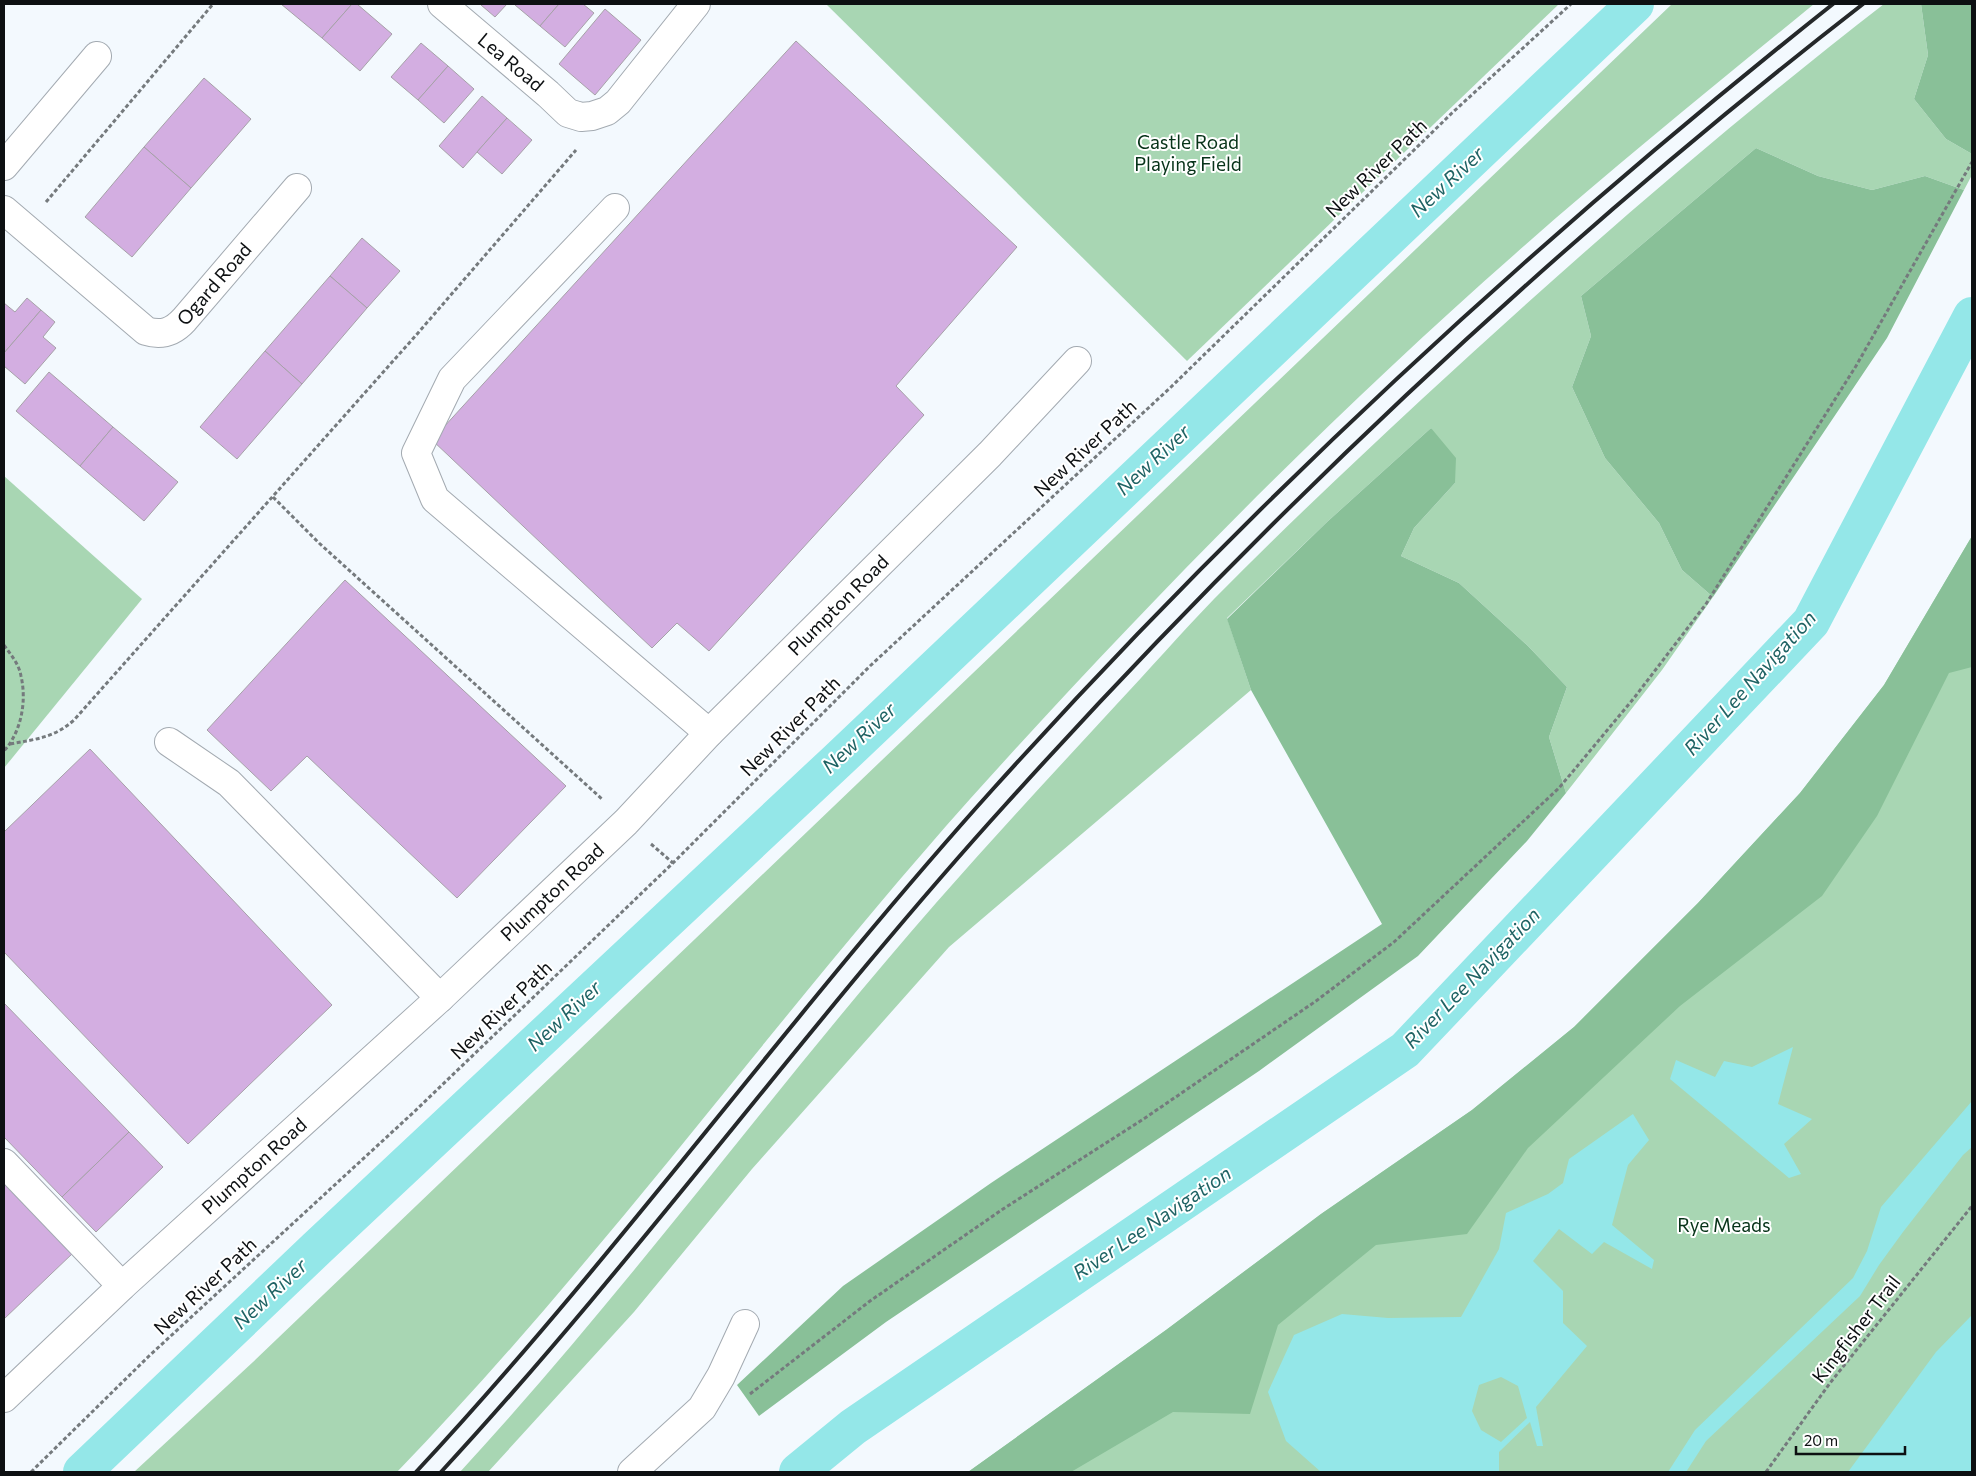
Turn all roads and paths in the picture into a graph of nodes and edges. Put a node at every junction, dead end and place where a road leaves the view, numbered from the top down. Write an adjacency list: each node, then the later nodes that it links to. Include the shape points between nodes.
1 (213, 4): 12 (path)
2 (442, 4): 6 (street, Lea Road, via 568,113)
3 (696, 4): 6 (street, via 618,102 606,111)
4 (1572, 4): 28 (path, New River Path, via 1452,113 1171,387 870,666 666,870 416,1111 148,1356)
5 (97, 56): 8 (street)
6 (586, 117): 14 (path, via 589,134)
7 (1972, 162): 27 (path, via 1856,366 1711,596 1634,698 1559,788 1394,942 1316,1001 1145,1118 1002,1209 870,1301)
8 (4, 166)
9 (297, 188): 12 (street, Ogard Road, via 184,320 162,334 146,331)
10 (615, 208): 16 (street, via 452,379 416,453 435,499)
11 (4, 210): 12 (street, Ogard Road)
12 (24, 228)
13 (1077, 361): 16 (street, Plumpton Road, via 990,454)
14 (273, 497): 18 (path, via 74,720 62,730 42,738); 20 (path, via 318,543)
15 (4, 645): 18 (path, via 15,660 23,694 18,730)
16 (708, 734): 20 (street, Plumpton Road)
17 (169, 742): 21 (street, via 229,783)
18 (10, 744): 19 (path)
19 (4, 751)
20 (626, 822): 21 (street, Plumpton Road)
21 (440, 998): 24 (street, Plumpton Road)
22 (4, 1163): 24 (street)
23 (1972, 1206): 30 (path, Kingfisher Trail, via 1830,1383)
24 (122, 1286): 26 (street, Plumpton Road)
25 (745, 1324): 29 (street, via 702,1408)
26 (4, 1398)
27 (745, 1398)
28 (31, 1472)
29 (632, 1472)
30 (1766, 1472)

